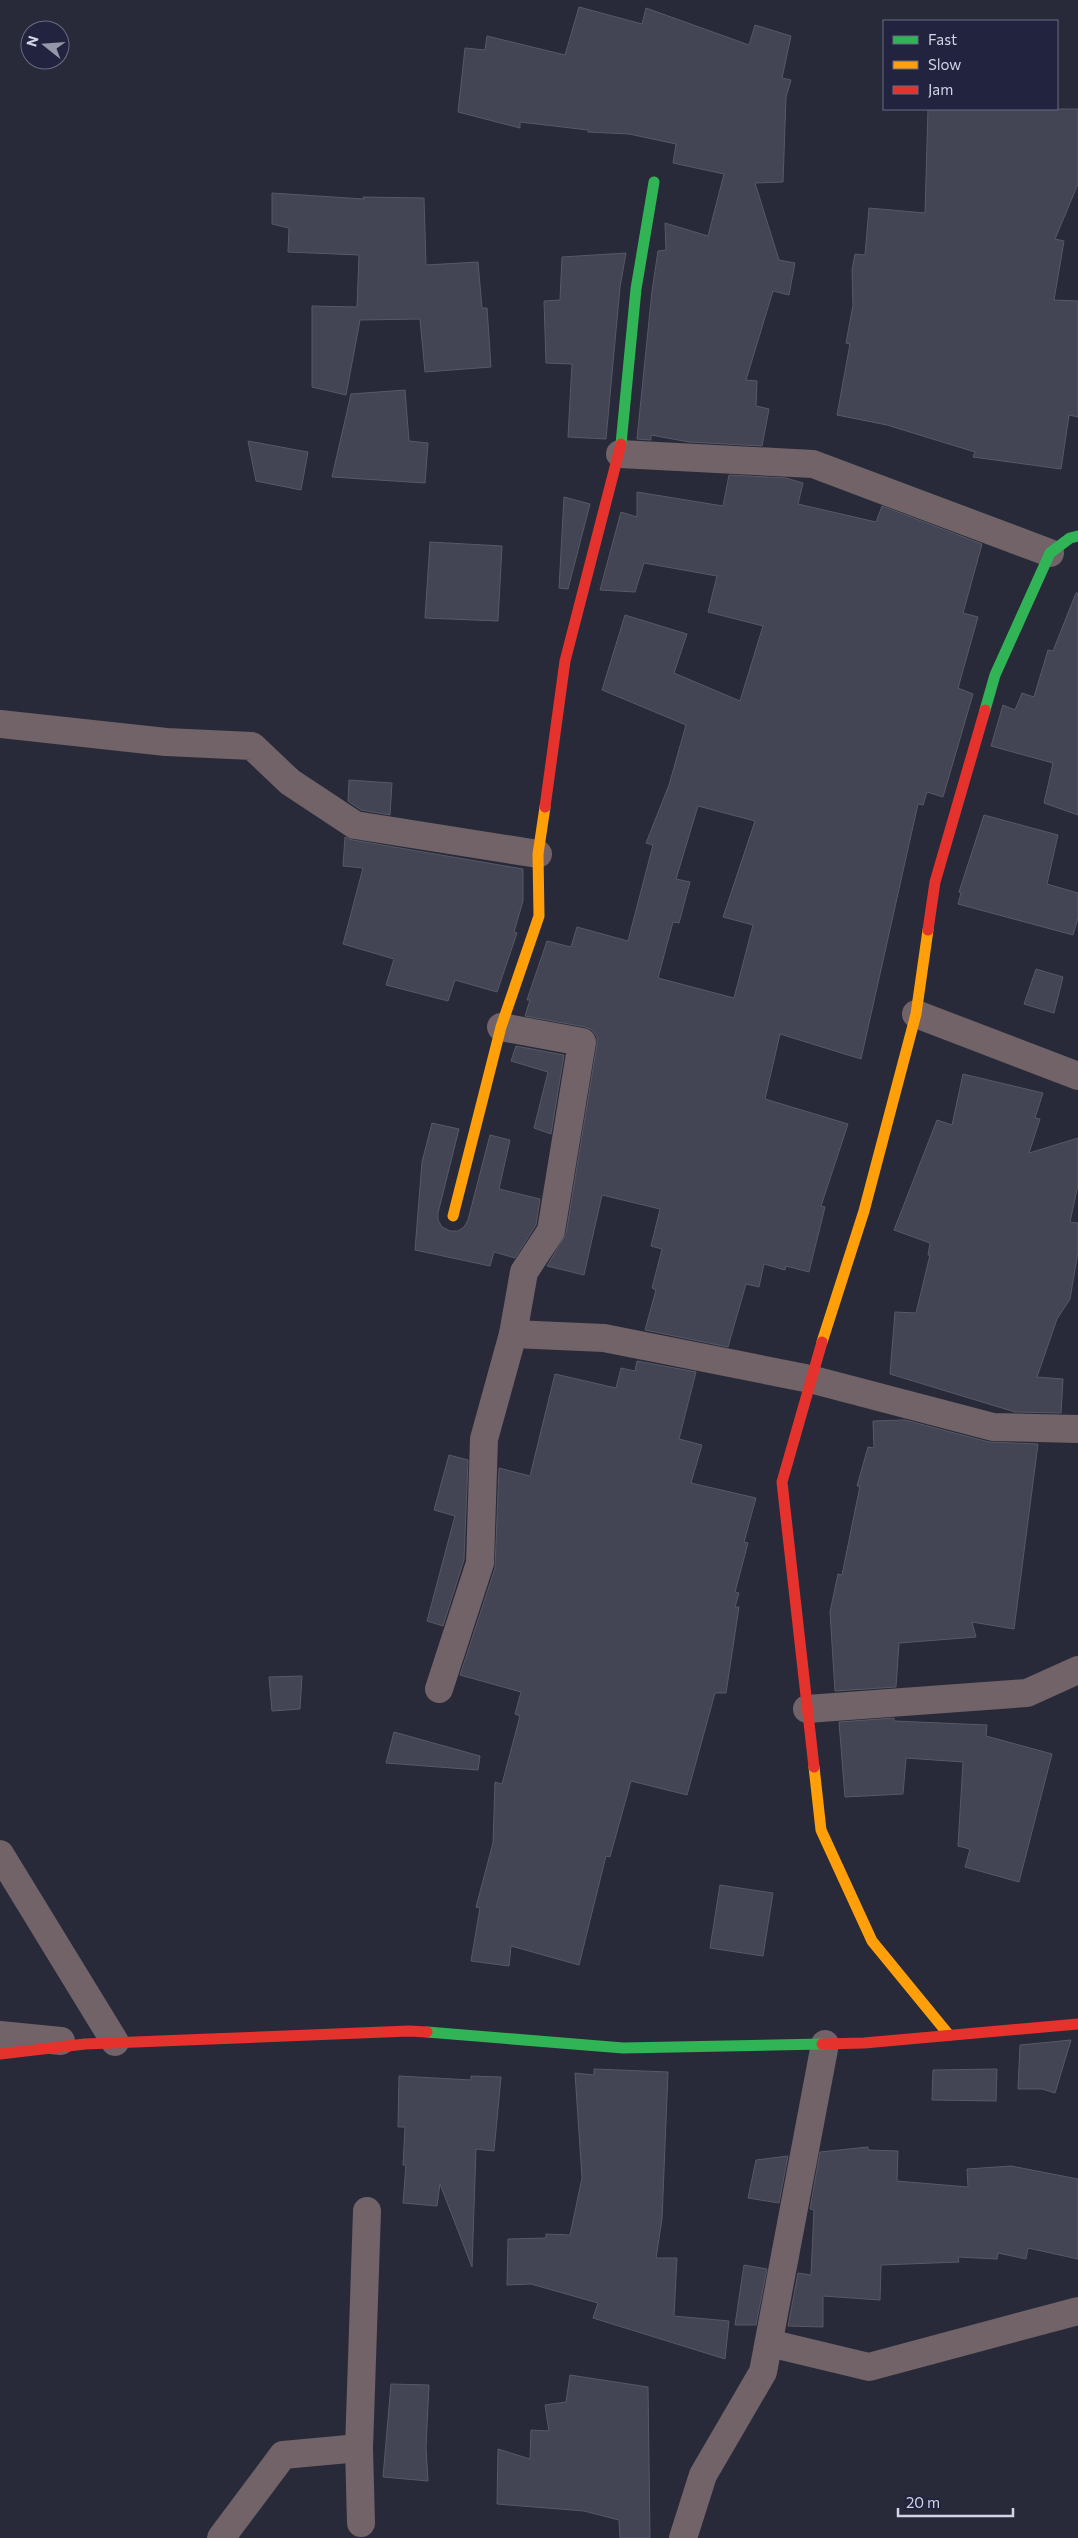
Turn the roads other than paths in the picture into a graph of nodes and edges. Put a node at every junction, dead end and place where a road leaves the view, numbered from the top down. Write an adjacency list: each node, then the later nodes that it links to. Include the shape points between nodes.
1 (654, 182): 2 (street, via 636,289)
2 (620, 454): 4 (street, via 813,464); 6 (street, via 565,661)
3 (1078, 536): 4 (street)
4 (1050, 553): 7 (street, via 995,675 935,882)
5 (0, 724): 6 (street, via 166,742 252,746 290,782 355,825)
6 (538, 854): 8 (street, via 539,916)
7 (916, 1014): 9 (street); 12 (street, via 864,1211)
8 (501, 1027): 10 (street); 11 (street, via 582,1042 551,1231 524,1272)
9 (1078, 1076)
10 (453, 1216)
11 (513, 1334): 12 (street, via 604,1338); 15 (street, via 484,1439 480,1562)
12 (810, 1379): 13 (street, via 992,1427); 16 (street, via 782,1482)
13 (1078, 1429)
14 (1078, 1670): 16 (street, via 1027,1693)
15 (439, 1689)
16 (807, 1709): 20 (street, via 821,1830 872,1941)
17 (0, 1854): 21 (street)
18 (1078, 2024): 20 (street)
19 (0, 2035): 22 (street)
20 (949, 2035): 23 (street)
21 (115, 2042): 22 (street); 23 (street, via 409,2031 623,2048)
22 (85, 2044): 24 (street)
23 (825, 2044): 27 (street)
24 (0, 2054)
25 (367, 2211): 28 (street)
26 (1078, 2311): 27 (street, via 869,2367)
27 (769, 2343): 31 (street, via 763,2372 703,2475)
28 (359, 2448): 29 (street); 30 (street, via 283,2455)
29 (361, 2523)
30 (221, 2538)
31 (683, 2538)

